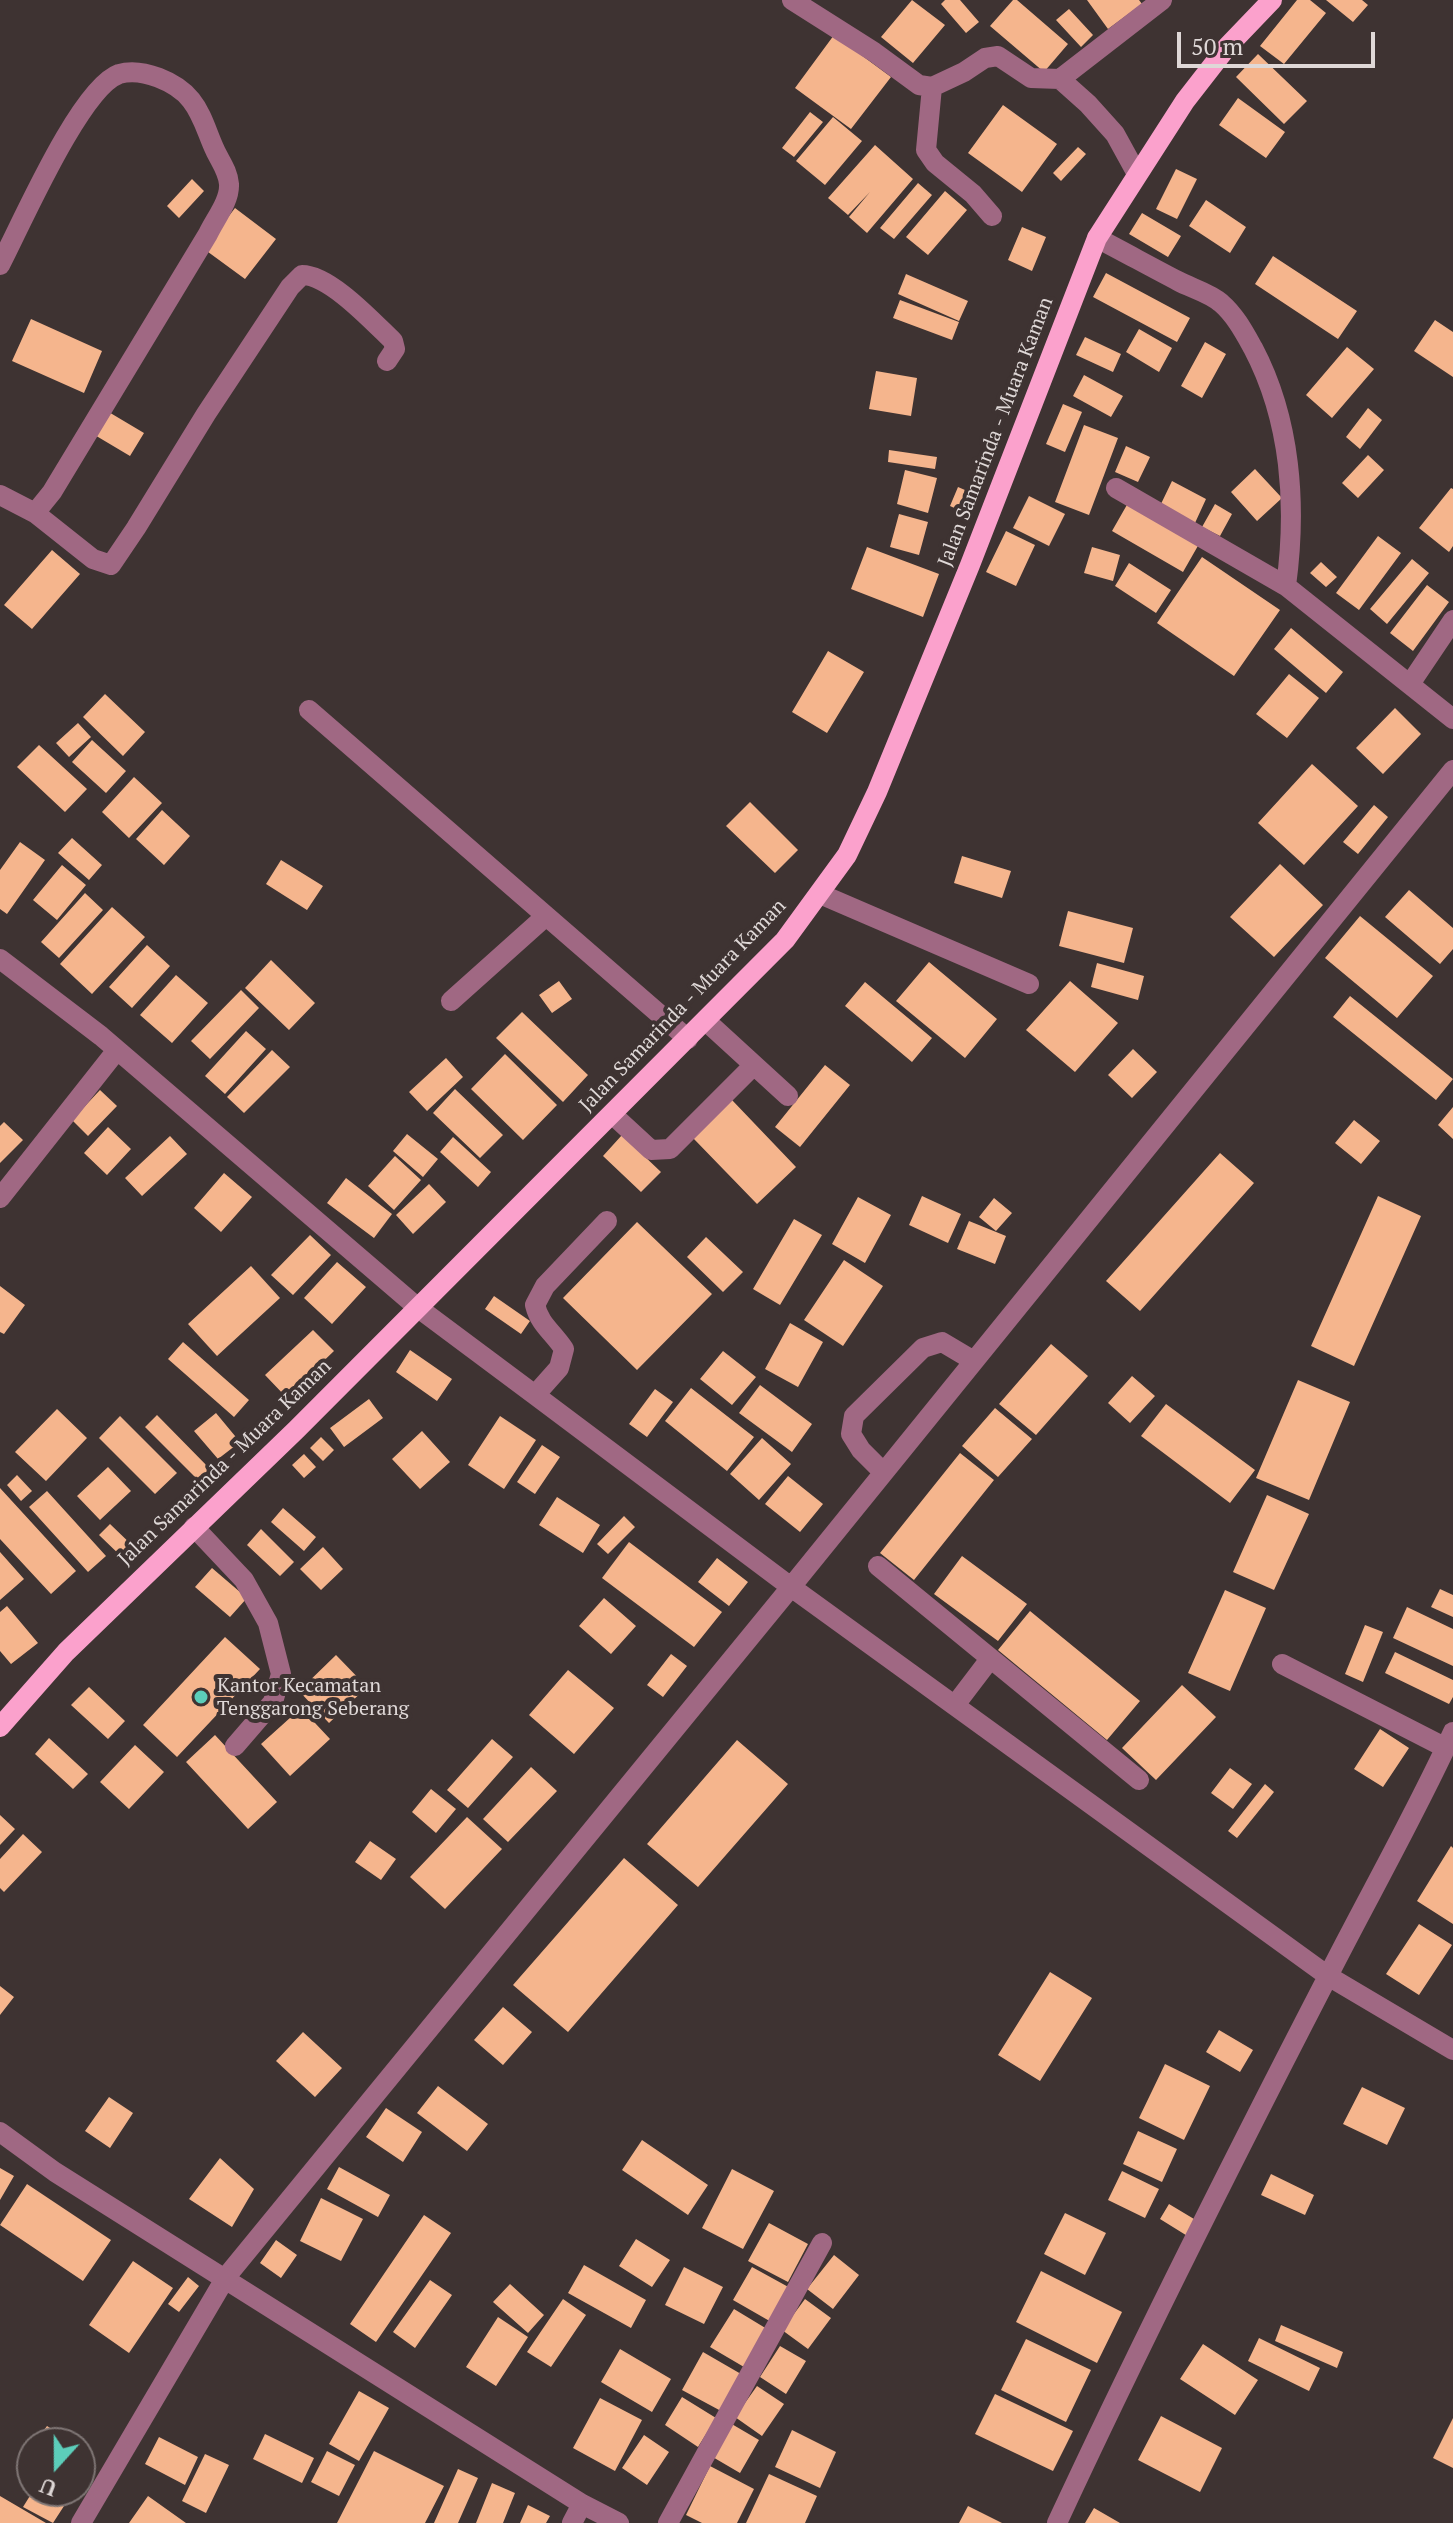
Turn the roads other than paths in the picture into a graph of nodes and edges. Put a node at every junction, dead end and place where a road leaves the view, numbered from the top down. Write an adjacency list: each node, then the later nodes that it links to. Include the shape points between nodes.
1 (792, 0): 5 (street, via 919,85)
2 (1162, 0): 4 (street)
3 (1272, 0): 6 (main road, Jalan Samarinda - Muara Kaman, via 1185,101)
4 (1060, 79): 5 (street, via 1031,78 998,56); 6 (street, via 1115,134)
5 (932, 87): 7 (street, via 926,150)
6 (1137, 174): 8 (main road, Jalan Samarinda - Muara Kaman)
7 (992, 216)
8 (1097, 238): 14 (street, via 1220,302 1244,329 1266,372 1285,446 1292,543); 20 (main road, Jalan Samarinda - Muara Kaman, via 877,792 847,855)
9 (0, 265): 13 (street, via 68,134 100,87 118,75 136,72 167,82 190,98 228,175 228,195)
10 (387, 361): 13 (street, via 395,349 393,341 340,293 319,278 302,275 206,414 114,562 106,565 93,559)
11 (1116, 488): 14 (street)
12 (0, 495): 13 (street)
13 (35, 513)
14 (1286, 586): 16 (street)
15 (1453, 620): 16 (street)
16 (1410, 684): 18 (street)
17 (309, 710): 21 (street)
18 (1453, 719)
19 (1453, 770): 34 (street)
20 (820, 894): 23 (street); 25 (main road, Jalan Samarinda - Muara Kaman, via 785,940)
21 (546, 916): 24 (street); 26 (street)
22 (0, 959): 27 (street)
23 (1029, 984)
24 (451, 1001)
25 (706, 1021): 26 (main road, Jalan Samarinda - Muara Kaman); 28 (street)
26 (688, 1039): 30 (main road, Jalan Samarinda - Muara Kaman)
27 (117, 1050): 31 (street); 33 (street)
28 (754, 1065): 29 (street); 30 (street, via 670,1149 651,1150)
29 (788, 1096)
30 (613, 1115): 33 (main road, Jalan Samarinda - Muara Kaman)
31 (0, 1198)
32 (607, 1221): 35 (street, via 545,1286 535,1305 538,1320 564,1349 559,1368)
33 (417, 1307): 35 (street); 37 (main road, Jalan Samarinda - Muara Kaman)
34 (974, 1361): 36 (street); 36 (street, via 942,1342 923,1348 854,1416 851,1434)
35 (535, 1395): 39 (street)
36 (883, 1472): 39 (street)
37 (194, 1527): 43 (main road, Jalan Samarinda - Muara Kaman, via 66,1652); 45 (street, via 244,1580 268,1623 281,1674 273,1702)
38 (878, 1566): 40 (street)
39 (791, 1587): 42 (street); 51 (street)
40 (990, 1659): 42 (street); 46 (street)
41 (1282, 1664): 44 (street)
42 (955, 1705): 47 (street)
43 (0, 1727)
44 (1449, 1740): 47 (street)
45 (235, 1746)
46 (1139, 1780)
47 (1328, 1976): 48 (street); 57 (street, via 1131,2364)
48 (1453, 2050)
49 (0, 2132): 51 (street)
50 (822, 2243): 56 (street)
51 (226, 2277): 52 (street); 53 (street)
52 (582, 2504): 54 (street); 55 (street)
53 (81, 2523)
54 (572, 2523)
55 (619, 2523)
56 (668, 2523)
57 (1057, 2523)

